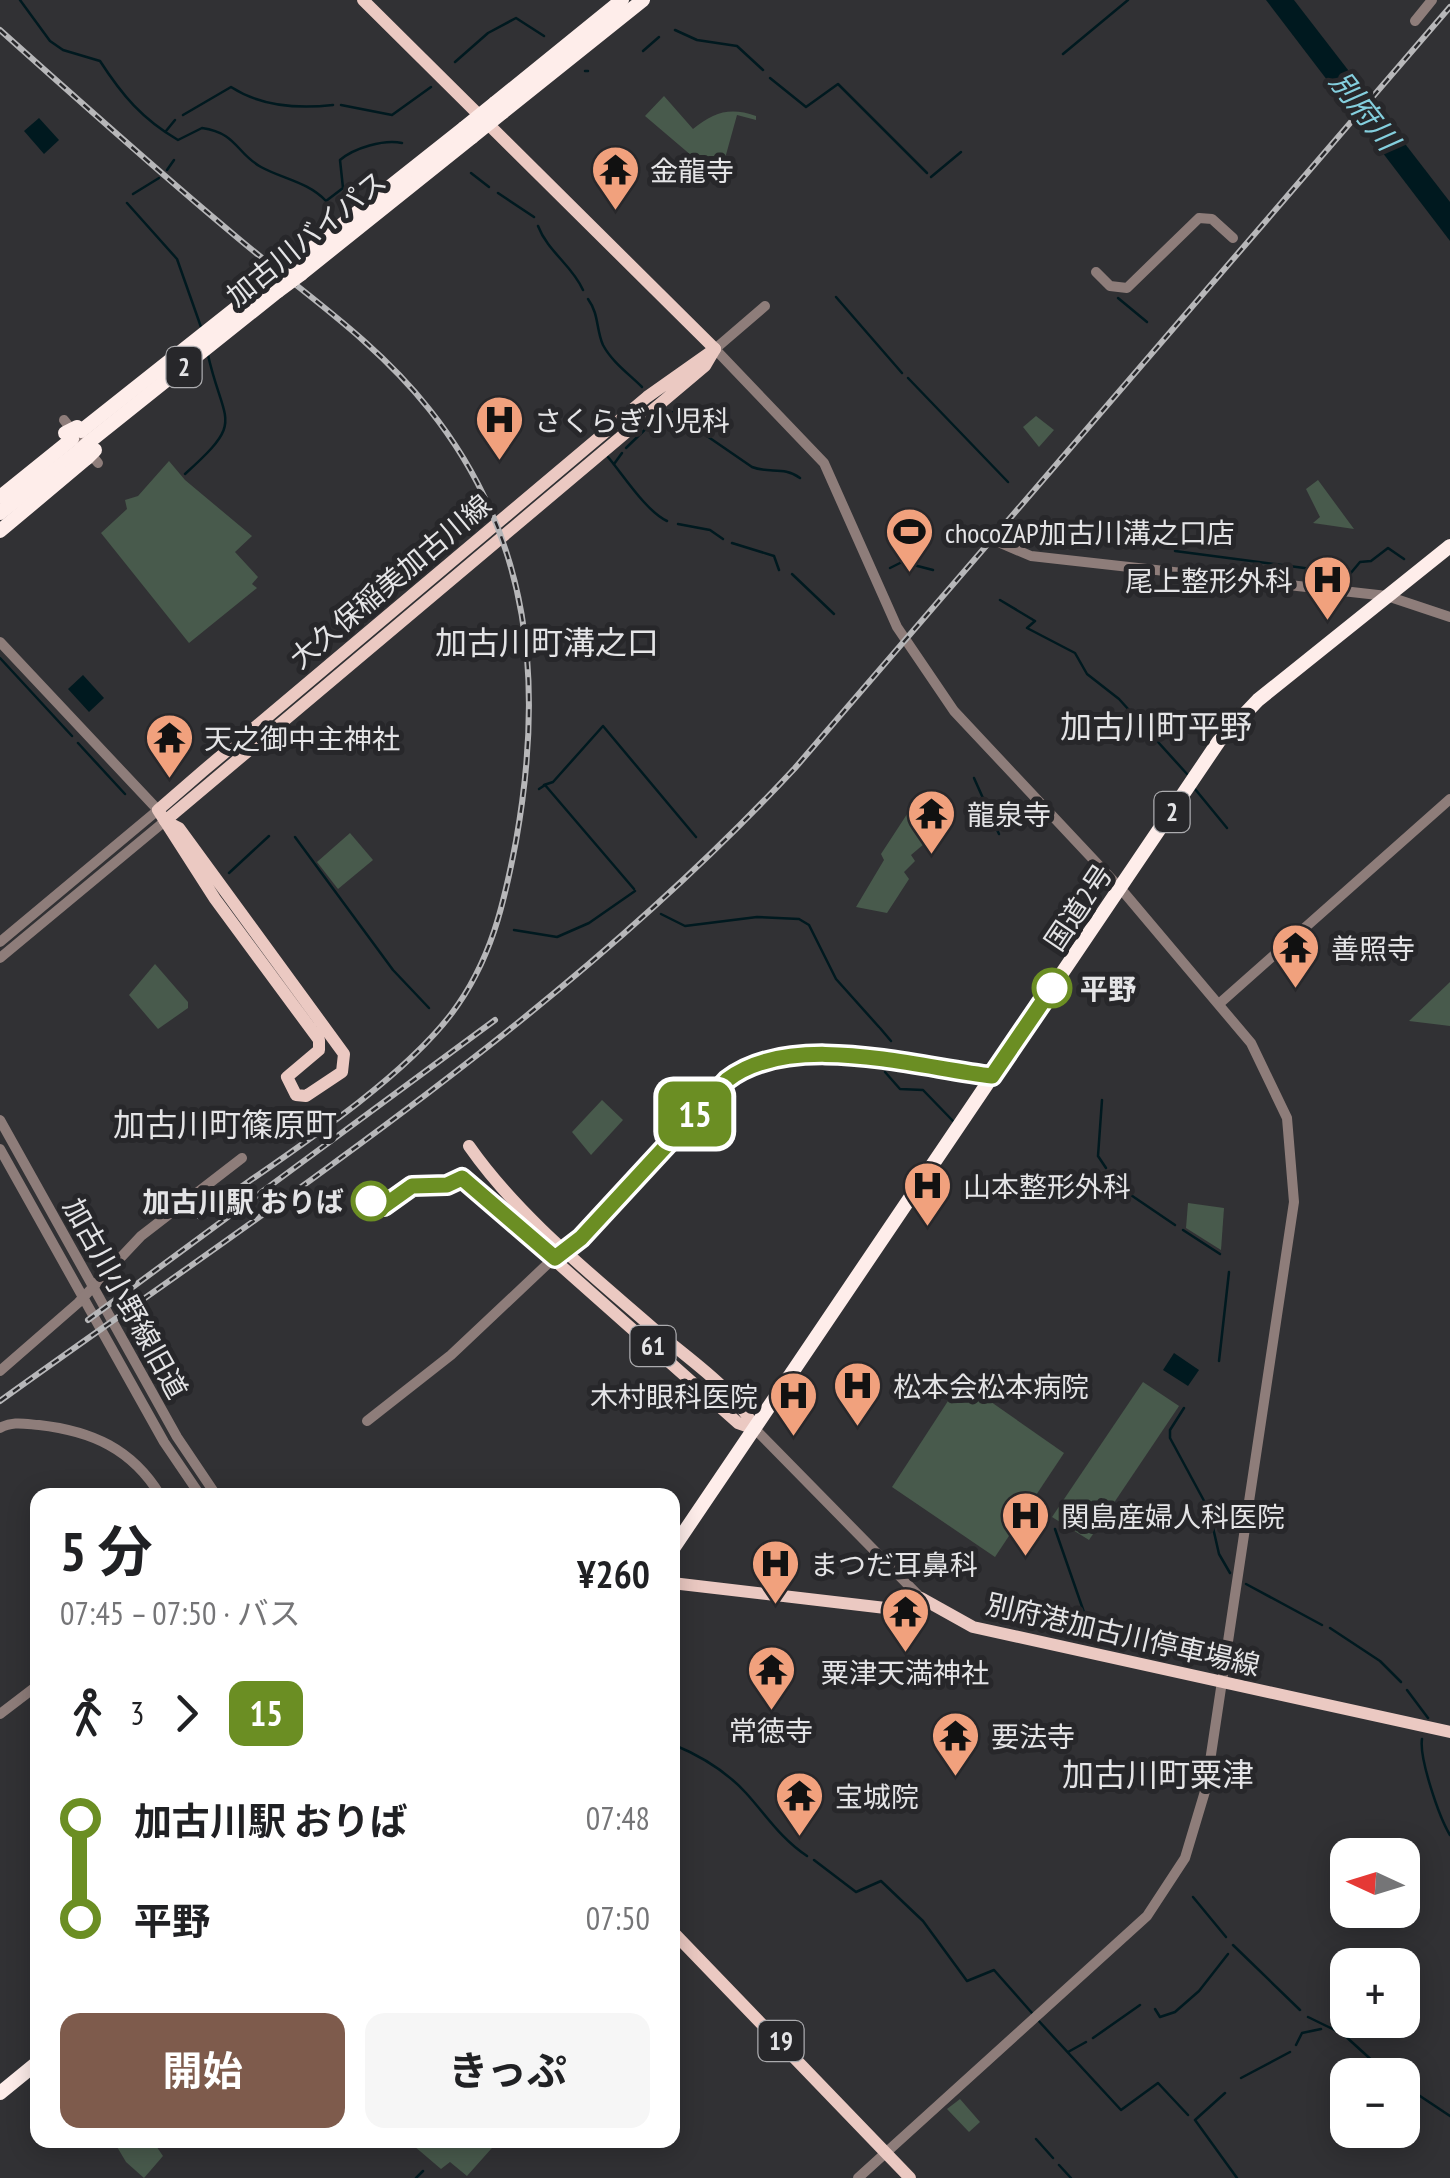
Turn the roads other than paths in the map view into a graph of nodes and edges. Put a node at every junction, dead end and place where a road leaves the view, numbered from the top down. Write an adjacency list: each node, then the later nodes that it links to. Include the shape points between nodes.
1 (363, 0): 11 (main road)
2 (622, 0): 6 (highway, 加古川バイパス / 2)
3 (642, 0): 6 (highway, 加古川バイパス / 2)
4 (1432, 0): 5 (street)
5 (1415, 21)
6 (499, 108): 8 (highway, 加古川バイパス / 2, bridge)
7 (1233, 238): 9 (street, via 1200,218 1127,288 1110,286)
8 (296, 270): 12 (highway, 加古川バイパス / 2, bridge, via 144,398); 12 (highway, 加古川バイパス / 2, bridge, via 107,410)
9 (1096, 272)
10 (765, 306): 11 (street)
11 (715, 349): 23 (main road, 大久保稲美加古川線, via 702,368); 24 (street, via 824,463 897,627 954,711)
12 (77, 444): 13 (highway); 14 (highway, 加古川バイパス / 2); 15 (highway, 加古川バイパス / 2); 16 (highway)
13 (0, 484)
14 (0, 496)
15 (0, 514)
16 (0, 530)
17 (998, 542): 19 (street, via 1031,556)
18 (1450, 546): 19 (highway, 国道2号 / 2)
19 (1387, 596): 20 (street); 24 (highway, 国道2号 / 2, via 1241,716)
20 (1450, 617)
21 (0, 642): 23 (street)
22 (1450, 799): 27 (street)
23 (162, 816): 23 (main road, via 179,828 344,1054 342,1072 306,1096 296,1095 287,1077 319,1050 318,1038); 25 (street); 26 (street)
24 (1121, 888): 27 (street); 39 (highway, 国道2号 / 2)
25 (0, 942)
26 (0, 958)
27 (1220, 1003): 46 (street, via 1274,1083 1289,1127 1295,1189)
28 (0, 1120): 34 (street, 加古川小野線旧道)
29 (469, 1146): 33 (main road, 61)
30 (0, 1150): 35 (street, 加古川小野線旧道)
31 (242, 1158): 34 (street)
32 (462, 1178): 33 (main road, 61)
33 (559, 1253): 37 (street, via 455,1352); 39 (main road, 61, via 738,1423)
34 (92, 1283): 35 (street); 42 (street, 加古川小野線旧道)
35 (82, 1296): 36 (street); 41 (street, 加古川小野線旧道)
36 (0, 1371)
37 (367, 1420)
38 (0, 1428): 40 (street, via 30,1424 88,1434 136,1462)
39 (755, 1429): 43 (highway, 国道2号 / 2); 45 (street)
40 (155, 1488)
41 (196, 1488)
42 (211, 1488)
43 (680, 1538)
44 (680, 1585): 45 (main road, via 894,1609)
45 (921, 1598): 46 (main road, 別府港加古川停車場線, via 973,1626)
46 (1222, 1682): 49 (main road, 別府港加古川停車場線); 53 (street, via 1202,1807 1178,1871 1147,1916)
47 (30, 1691): 48 (street)
48 (0, 1714)
49 (1450, 1732)
50 (680, 1939): 53 (main road, 19)
51 (30, 2069): 52 (highway)
52 (0, 2093)
53 (889, 2154): 54 (street); 55 (main road, 19)
54 (858, 2178)
55 (910, 2178)

